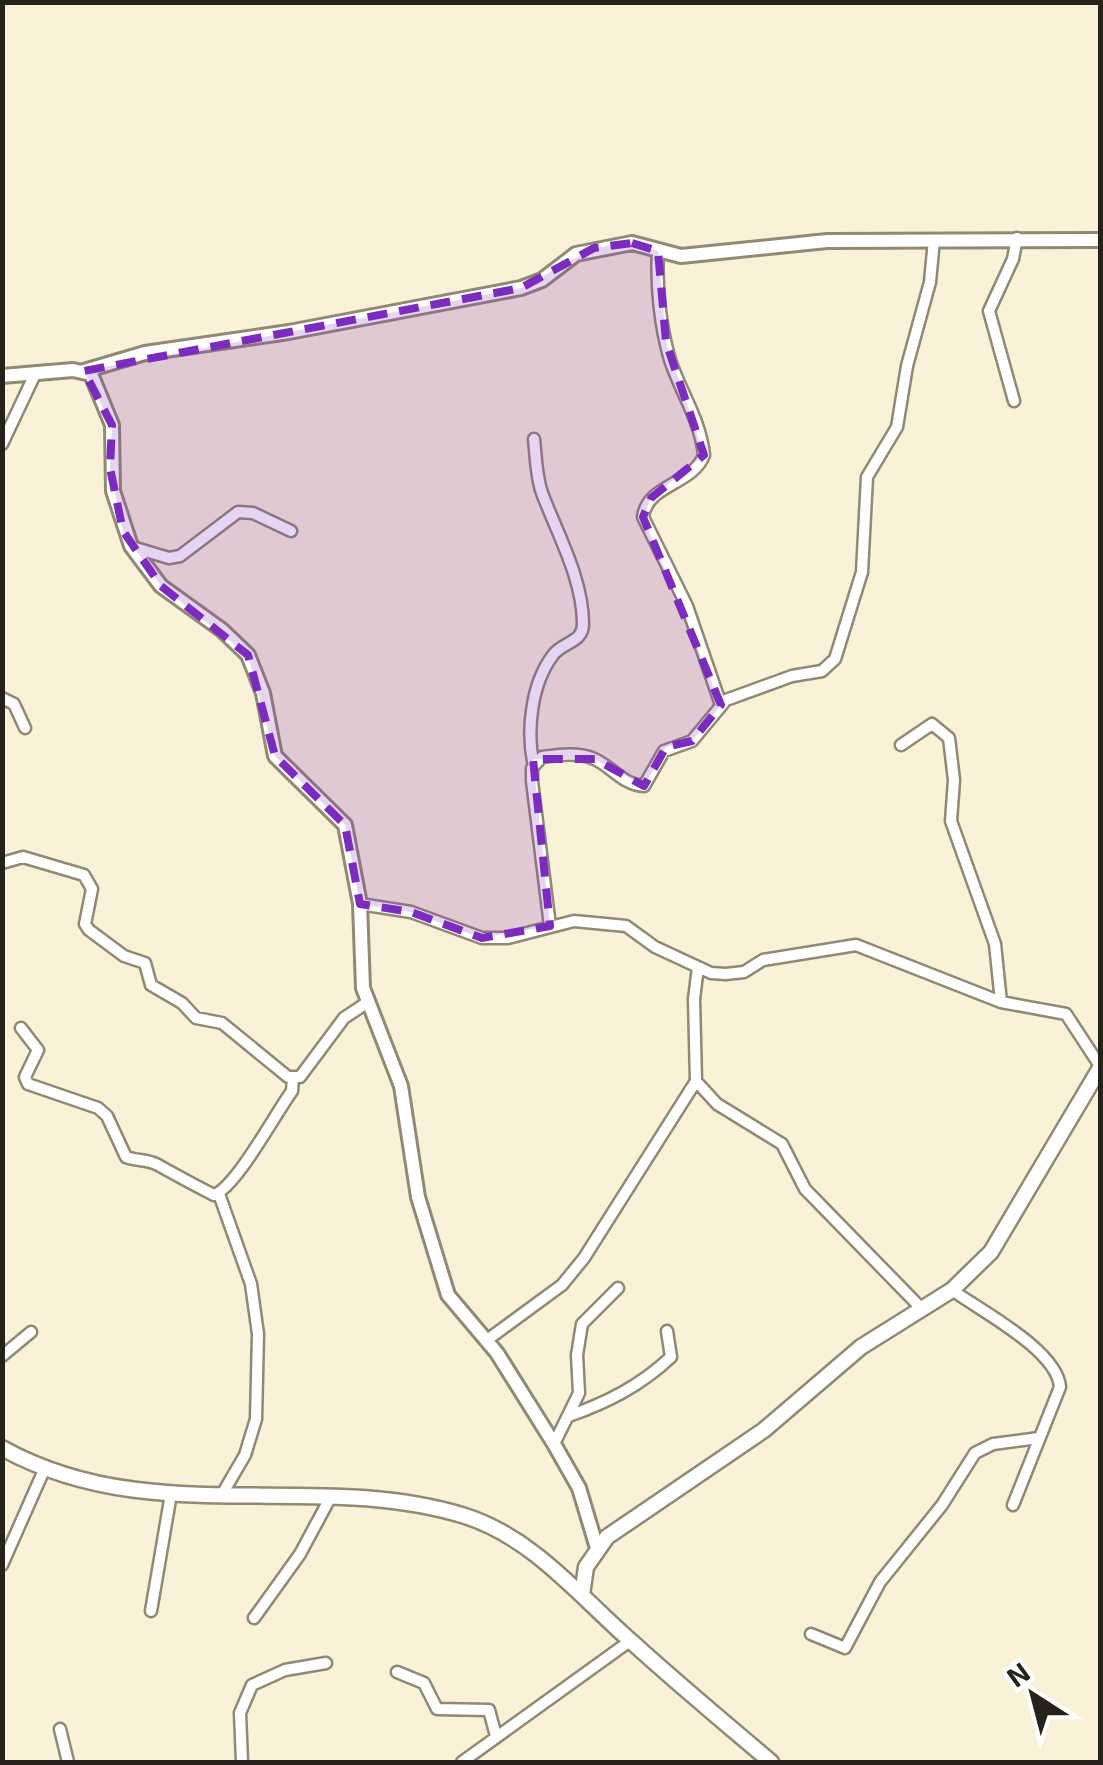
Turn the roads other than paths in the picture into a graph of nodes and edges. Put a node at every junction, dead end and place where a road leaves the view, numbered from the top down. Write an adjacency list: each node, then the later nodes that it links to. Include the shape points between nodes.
1 (1017, 238): 2 (street); 3 (street); 8 (street, via 989,311)
2 (934, 240): 4 (street, via 827,241 682,256); 14 (street, via 897,427 867,477 862,572 835,658 822,671)
3 (1100, 240)
4 (658, 251): 5 (street, via 632,243 594,248 521,288 145,353); 14 (street, via 666,342 701,429 704,455 692,472 651,498 643,518 687,606)
5 (84, 371): 6 (street); 12 (street, via 97,385 112,425 113,490)
6 (36, 372): 7 (street); 10 (street)
7 (2, 376)
8 (1014, 401)
9 (534, 439): 17 (street, via 538,479 568,549 584,622 579,638 550,657 534,702 528,742)
10 (2, 444)
11 (291, 531): 12 (street, via 238,512 180,556)
12 (132, 546): 19 (street, via 161,586 248,655 275,756 345,825)
13 (2, 698): 15 (street, via 14,704)
14 (721, 705): 17 (street, via 692,741 664,751 644,786 578,755 542,757)
15 (25, 728)
16 (900, 745): 23 (street, via 932,724 949,738 951,821 982,896)
17 (534, 766): 20 (street)
18 (2, 863): 26 (street, via 22,857 84,875 92,889 89,930 124,956 145,962 151,984 196,1018 222,1023)
19 (360, 904): 20 (street, via 411,912 482,938); 22 (street)
20 (550, 926): 21 (street, via 626,926)
21 (698, 967): 23 (street, via 744,972 764,960 856,945); 27 (street)
22 (368, 1002): 26 (street, via 344,1018 318,1058); 34 (street, via 402,1086 418,1197 448,1295)
23 (1001, 1002): 25 (street, via 1066,1014)
24 (21, 1028): 28 (street, via 38,1050 28,1084 104,1112 126,1157 154,1162)
25 (1100, 1067): 30 (main road, via 990,1252)
26 (293, 1079): 28 (street, via 292,1090)
27 (696, 1081): 31 (street, via 717,1104 782,1144 805,1190); 34 (street, via 584,1258 562,1285)
28 (219, 1194): 42 (street, via 250,1284 258,1334 256,1419)
29 (618, 1288): 36 (street, via 582,1324 579,1393)
30 (952, 1290): 31 (main road); 37 (street, via 1038,1350 1059,1376)
31 (921, 1308): 45 (main road, via 860,1346 764,1430 616,1530)
32 (31, 1332): 35 (street)
33 (667, 1332): 36 (street, via 671,1357 662,1365 614,1400)
34 (486, 1340): 38 (street)
35 (2, 1356)
36 (569, 1416): 38 (street)
37 (1039, 1438): 44 (street); 51 (street, via 976,1453 880,1582 850,1644 838,1648)
38 (554, 1444): 45 (street, via 578,1488)
39 (2, 1448): 40 (main road)
40 (44, 1470): 41 (main road, via 97,1486); 46 (street)
41 (171, 1494): 42 (main road); 49 (street)
42 (221, 1496): 43 (main road)
43 (328, 1500): 47 (main road, via 408,1504 464,1516 516,1539); 50 (street)
44 (1013, 1504)
45 (594, 1553): 47 (main road, via 570,1571); 48 (main road)
46 (2, 1565)
47 (554, 1570): 48 (main road)
48 (582, 1595): 52 (main road)
49 (151, 1610)
50 (254, 1618)
51 (812, 1634)
52 (630, 1641): 56 (street); 60 (main road)
53 (326, 1662): 58 (street, via 252,1685 240,1713)
54 (397, 1672): 56 (street, via 424,1683 437,1710 489,1710)
55 (60, 1729): 57 (street)
56 (496, 1736): 59 (street)
57 (68, 1762)
58 (242, 1762)
59 (462, 1762)
60 (771, 1762)

